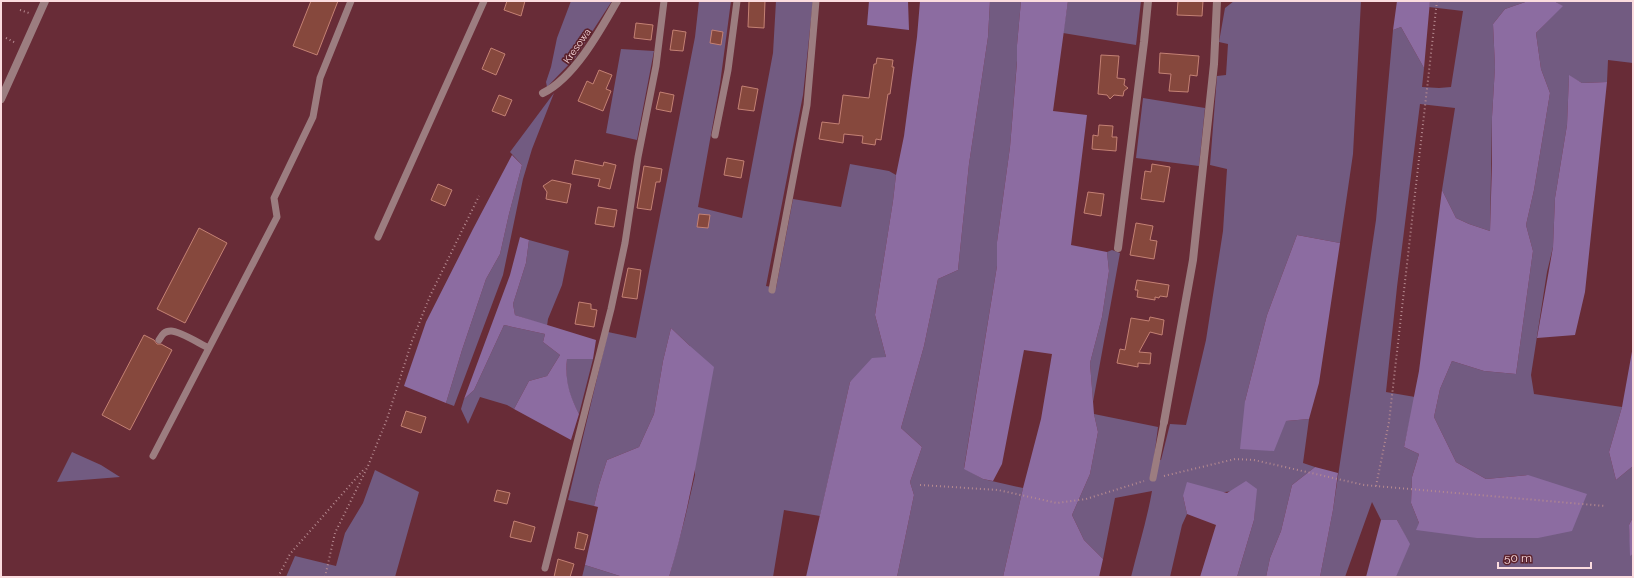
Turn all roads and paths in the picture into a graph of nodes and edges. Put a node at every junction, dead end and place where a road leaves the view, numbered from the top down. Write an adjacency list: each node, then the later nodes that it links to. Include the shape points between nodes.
1 (45, 1): 16 (street)
2 (351, 1): 23 (lane, via 320,78 313,117 274,198 277,217)
3 (484, 1): 19 (lane)
4 (617, 1): 15 (street, Kresowa, via 575,66 565,78)
5 (664, 1): 31 (lane, via 656,66 611,309)
6 (737, 1): 17 (lane, via 728,70)
7 (816, 1): 21 (lane, via 807,104)
8 (1148, 1): 20 (street)
9 (1217, 1): 24 (street, via 1214,64 1193,260)
10 (1437, 1): 29 (path, via 1389,422)
11 (20, 10): 12 (path)
12 (30, 14)
13 (6, 38): 14 (path)
14 (17, 43)
15 (543, 93)
16 (1, 99)
17 (715, 135)
18 (479, 196): 26 (path, via 430,296)
19 (378, 237)
20 (1118, 248)
21 (772, 290)
22 (159, 340): 23 (lane, via 166,332 175,332)
23 (209, 348): 25 (lane)
24 (1164, 422): 27 (lane)
25 (153, 456)
26 (368, 466): 32 (path, via 290,554); 33 (path, via 335,533)
27 (1153, 478): 28 (path, via 1086,499 1057,503 998,490); 29 (path, via 1235,459 1254,460)
28 (920, 485)
29 (1376, 486): 30 (path)
30 (1605, 506)
31 (545, 568)
32 (278, 577)
33 (325, 577)

